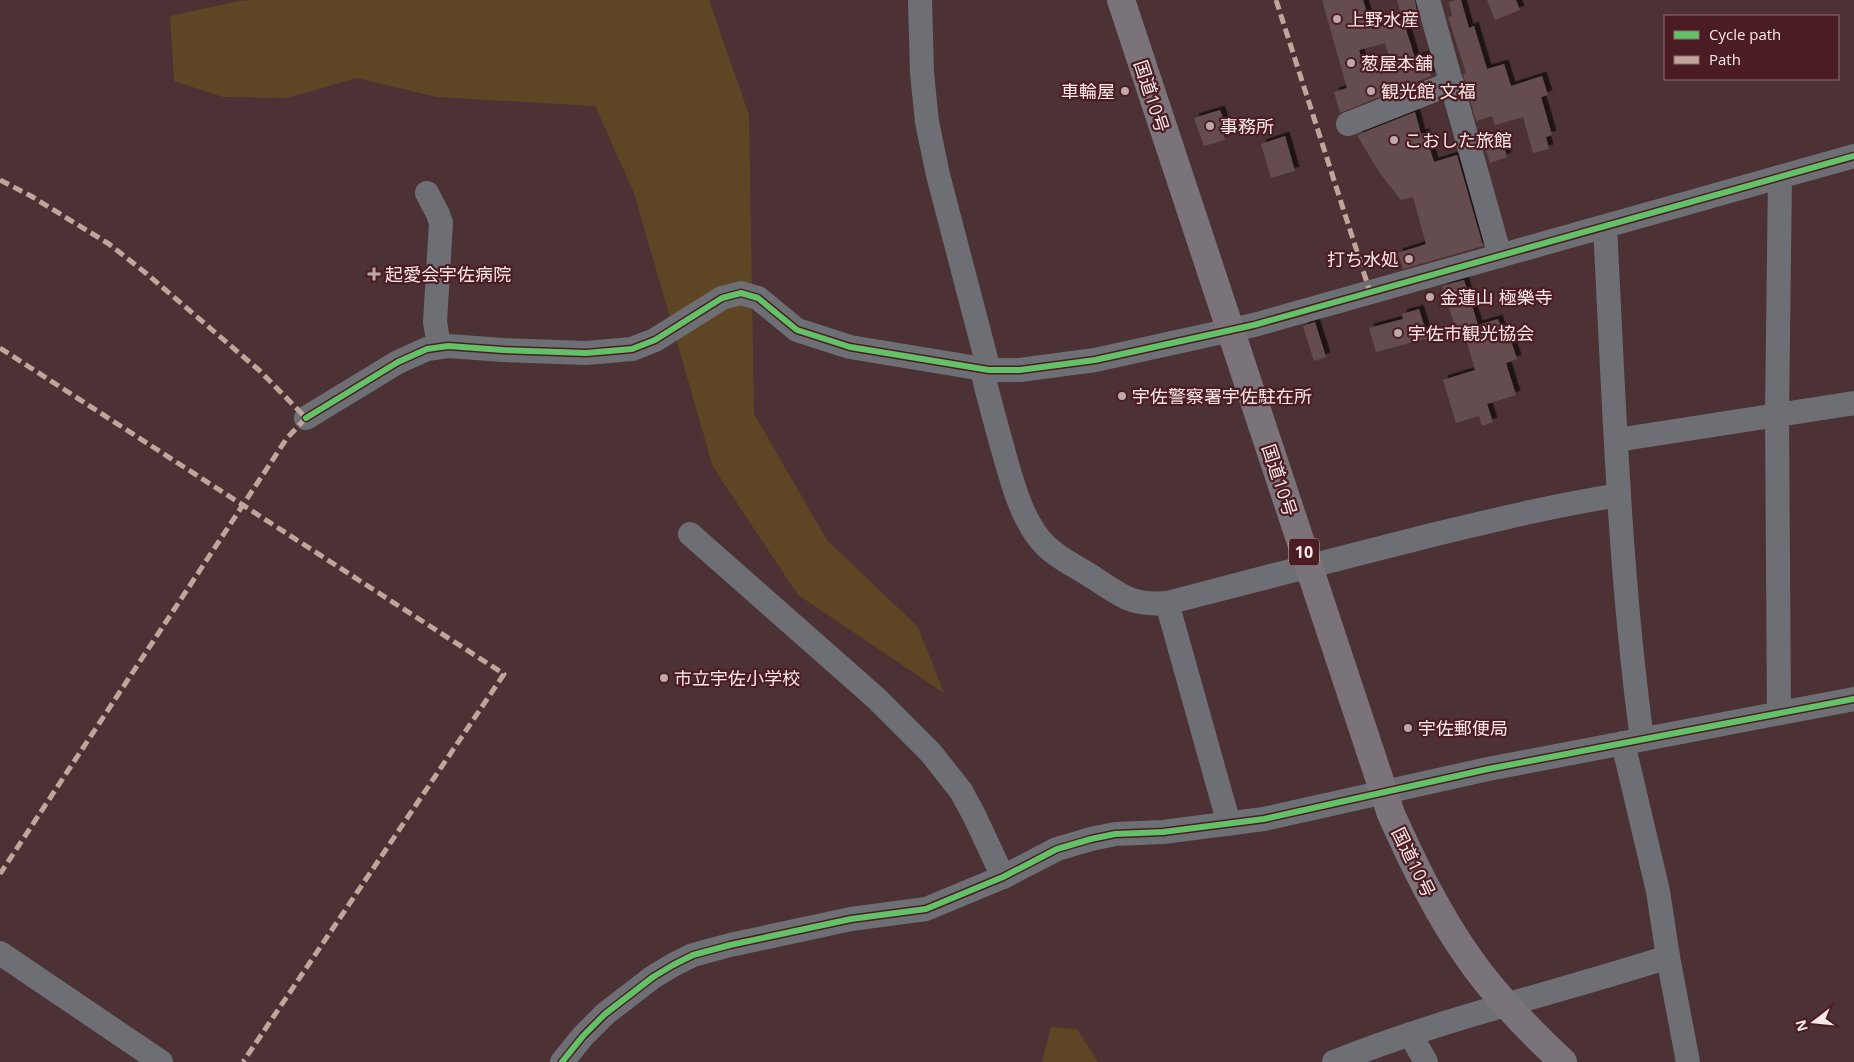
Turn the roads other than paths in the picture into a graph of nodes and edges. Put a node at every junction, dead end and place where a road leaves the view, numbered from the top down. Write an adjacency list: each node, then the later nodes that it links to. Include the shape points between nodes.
1 (920, 0): 13 (street, via 927,122)
2 (1120, 0): 11 (highway, 国道10号 / 10)
3 (1428, 0): 4 (street)
4 (1452, 83): 5 (street); 10 (street)
5 (1348, 124)
6 (1854, 156): 7 (street)
7 (1780, 177): 9 (street); 15 (street)
8 (427, 193): 12 (street, via 441,223 435,322)
9 (1605, 227): 10 (street); 17 (street)
10 (1500, 256): 11 (street)
11 (1230, 331): 13 (street, via 1095,360 1020,370); 20 (highway, 国道10号 / 10)
12 (439, 346): 13 (street, via 586,353 632,349 655,340 722,298 741,293 758,298 803,333 850,347); 16 (street, via 398,362)
13 (986, 370): 21 (street, via 1014,488 1031,527 1059,557 1120,596 1135,602)
14 (1854, 403): 15 (street)
15 (1777, 415): 17 (street); 23 (street)
16 (306, 418)
17 (1617, 440): 18 (street)
18 (1619, 495): 20 (street, via 1533,510); 24 (street)
19 (690, 534): 27 (street, via 876,698 931,753 961,791)
20 (1308, 566): 21 (street); 25 (highway, 国道10号 / 10)
21 (1167, 604): 26 (street)
22 (1854, 699): 23 (street)
23 (1779, 713): 24 (street)
24 (1633, 741): 25 (street); 29 (street)
25 (1383, 792): 26 (street); 30 (highway, 国道10号 / 10, via 1429,894 1472,963)
26 (1229, 824): 27 (street, via 1091,839 1057,849)
27 (1003, 877): 33 (street, via 926,909 851,919 693,955 653,977 605,1014)
28 (0, 953): 32 (street)
29 (1668, 957): 30 (street); 37 (street)
30 (1506, 1004): 31 (street); 36 (highway, 国道10号 / 10)
31 (1410, 1034): 34 (street); 35 (street)
32 (161, 1062)
33 (562, 1062)
34 (1334, 1062)
35 (1426, 1062)
36 (1563, 1062)
37 (1688, 1062)

